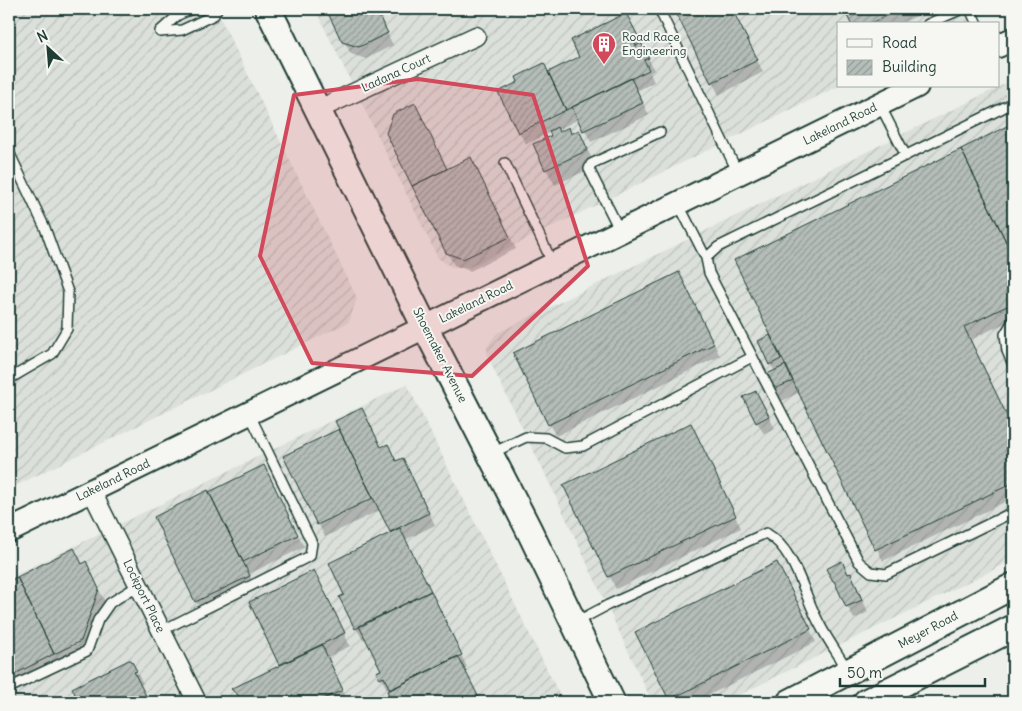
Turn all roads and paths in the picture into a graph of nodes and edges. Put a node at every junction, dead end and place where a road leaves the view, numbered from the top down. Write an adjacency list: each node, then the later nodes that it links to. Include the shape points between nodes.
1 (192, 9): 2 (lane, via 178,15 160,32 182,30 214,15)
2 (216, 9)
3 (268, 9): 14 (main road, Shoemaker Avenue)
4 (659, 9): 19 (lane)
5 (962, 9): 7 (lane)
6 (970, 9): 8 (lane)
7 (933, 22)
8 (976, 22)
9 (476, 36): 14 (street, Ladana Court)
10 (1013, 39): 11 (street)
11 (1000, 45)
12 (898, 93): 17 (lane); 19 (street, Lakeland Road)
13 (1013, 103): 17 (lane)
14 (317, 110): 25 (main road, Shoemaker Avenue)
15 (660, 132): 21 (lane, via 591,164 589,169)
16 (9, 152): 28 (lane, via 45,228 68,292 67,329 52,354)
17 (906, 156): 22 (lane, via 718,247)
18 (505, 163): 23 (lane)
19 (738, 174): 20 (street, Lakeland Road)
20 (678, 203): 21 (street, Lakeland Road); 22 (lane)
21 (620, 231): 23 (street, Lakeland Road)
22 (706, 258): 26 (lane, via 709,273)
23 (553, 264): 25 (street, Lakeland Road)
24 (1013, 321): 27 (lane, via 1005,334)
25 (425, 327): 29 (street, Lakeland Road); 30 (main road, Shoemaker Avenue)
26 (752, 357): 30 (lane, via 583,446 565,448 546,438 526,437); 32 (lane, via 859,562 871,572 886,574)
27 (1013, 365)
28 (9, 380)
29 (249, 413): 31 (street, Lakeland Road); 38 (lane, via 312,543 310,556)
30 (490, 454): 36 (main road, Shoemaker Avenue)
31 (91, 490): 33 (street, Lakeland Road); 34 (street, Lockport Place)
32 (1013, 512)
33 (9, 531)
34 (139, 585): 38 (street, Lockport Place); 40 (lane, via 110,603 98,620 87,652)
35 (1005, 590): 37 (main road); 39 (main road, Meyer Road)
36 (574, 623): 39 (lane, via 766,533 775,539 792,562 818,622); 42 (main road, Shoemaker Avenue)
37 (1012, 628): 44 (main road)
38 (161, 631): 41 (street, Lockport Place)
39 (849, 672): 43 (main road, Meyer Road)
40 (9, 688)
41 (197, 702)
42 (612, 702)
43 (790, 702)
44 (866, 702)

